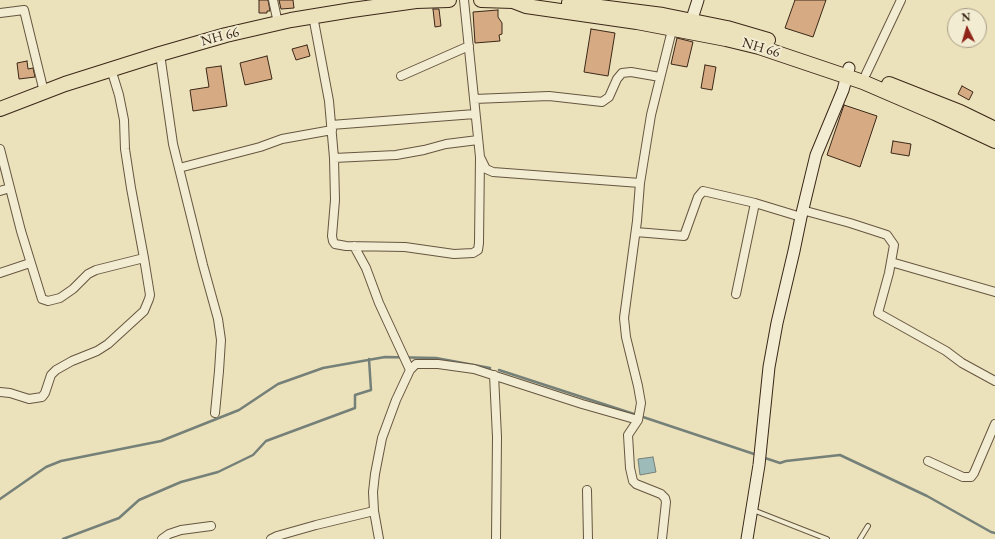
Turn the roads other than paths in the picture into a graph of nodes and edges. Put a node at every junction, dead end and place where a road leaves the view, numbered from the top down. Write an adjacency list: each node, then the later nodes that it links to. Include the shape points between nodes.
1 (273, 0): 12 (street)
2 (449, 0): 9 (highway, NH 66)
3 (464, 0): 15 (street)
4 (481, 0): 5 (highway, NH 66)
5 (516, 0): 13 (highway, NH 66, via 526,6 637,22)
6 (546, 0): 13 (highway, NH 66)
7 (698, 0): 14 (street)
8 (901, 0): 19 (street)
9 (392, 2): 11 (highway, NH 66)
10 (0, 14): 22 (street, via 24,10)
11 (313, 16): 12 (highway, NH 66); 26 (street)
12 (278, 23): 16 (highway, NH 66)
13 (674, 23): 14 (highway, NH 66); 21 (street)
14 (690, 26): 18 (highway, NH 66, via 726,39)
15 (469, 46): 20 (street); 23 (street)
16 (160, 54): 17 (highway, NH 66); 33 (street)
17 (111, 69): 22 (highway, NH 66); 41 (street, via 124,120 126,155)
18 (847, 72): 19 (highway, NH 66); 29 (highway, NH 66); 38 (street, via 843,90 816,155)
19 (866, 74): 27 (highway, NH 66, via 954,109)
20 (401, 76)
21 (660, 77): 23 (street, via 622,73 610,97 602,102 549,96); 34 (street)
22 (44, 92): 24 (highway, NH 66)
23 (474, 99): 25 (street)
24 (0, 109)
25 (475, 114): 26 (street); 28 (street)
26 (332, 128): 31 (street); 33 (street, via 282,139)
27 (995, 129)
28 (478, 140): 31 (street, via 396,155); 32 (street)
29 (995, 141)
30 (0, 149): 35 (street)
31 (334, 158): 40 (street, via 333,241 339,245)
32 (480, 158): 34 (street, via 486,169 493,172); 40 (street, via 478,250 467,254 454,254 405,247)
33 (179, 168): 51 (street, via 218,319 220,340)
34 (640, 183): 39 (street)
35 (10, 188): 36 (street); 43 (street)
36 (0, 191)
37 (755, 203): 38 (street); 39 (street, via 703,191 698,197 684,236); 46 (street)
38 (802, 213): 42 (street, via 850,223 887,236 894,245); 56 (street, via 769,367 762,444)
39 (636, 232): 52 (street, via 624,318 641,402)
40 (354, 246): 47 (street)
41 (144, 258): 43 (street, via 96,270 60,298 48,301 44,301 40,295); 50 (street, via 150,295 144,311 108,344 56,370 51,375 42,397 29,399)
42 (891, 262): 45 (street); 49 (street, via 878,313)
43 (30, 263): 44 (street)
44 (0, 273)
45 (995, 292)
46 (736, 294)
47 (410, 370): 48 (street, via 416,364 438,364 474,369); 57 (street, via 382,438 373,492)
48 (494, 375): 52 (street); 63 (street)
49 (995, 380)
50 (0, 392)
51 (215, 413)
52 (638, 420): 65 (street, via 628,435 630,468 636,484 665,498)
53 (995, 424): 54 (street, via 971,477 963,477)
54 (928, 460)
55 (587, 490): 64 (street)
56 (752, 510): 66 (street); 67 (lane)
57 (374, 511): 61 (street); 62 (street)
58 (211, 526): 60 (street, via 181,530)
59 (868, 526): 68 (lane)
60 (162, 539)
61 (271, 539)
62 (378, 539)
63 (496, 539)
64 (588, 539)
65 (662, 539)
66 (746, 539)
67 (827, 539)
68 (860, 539)

